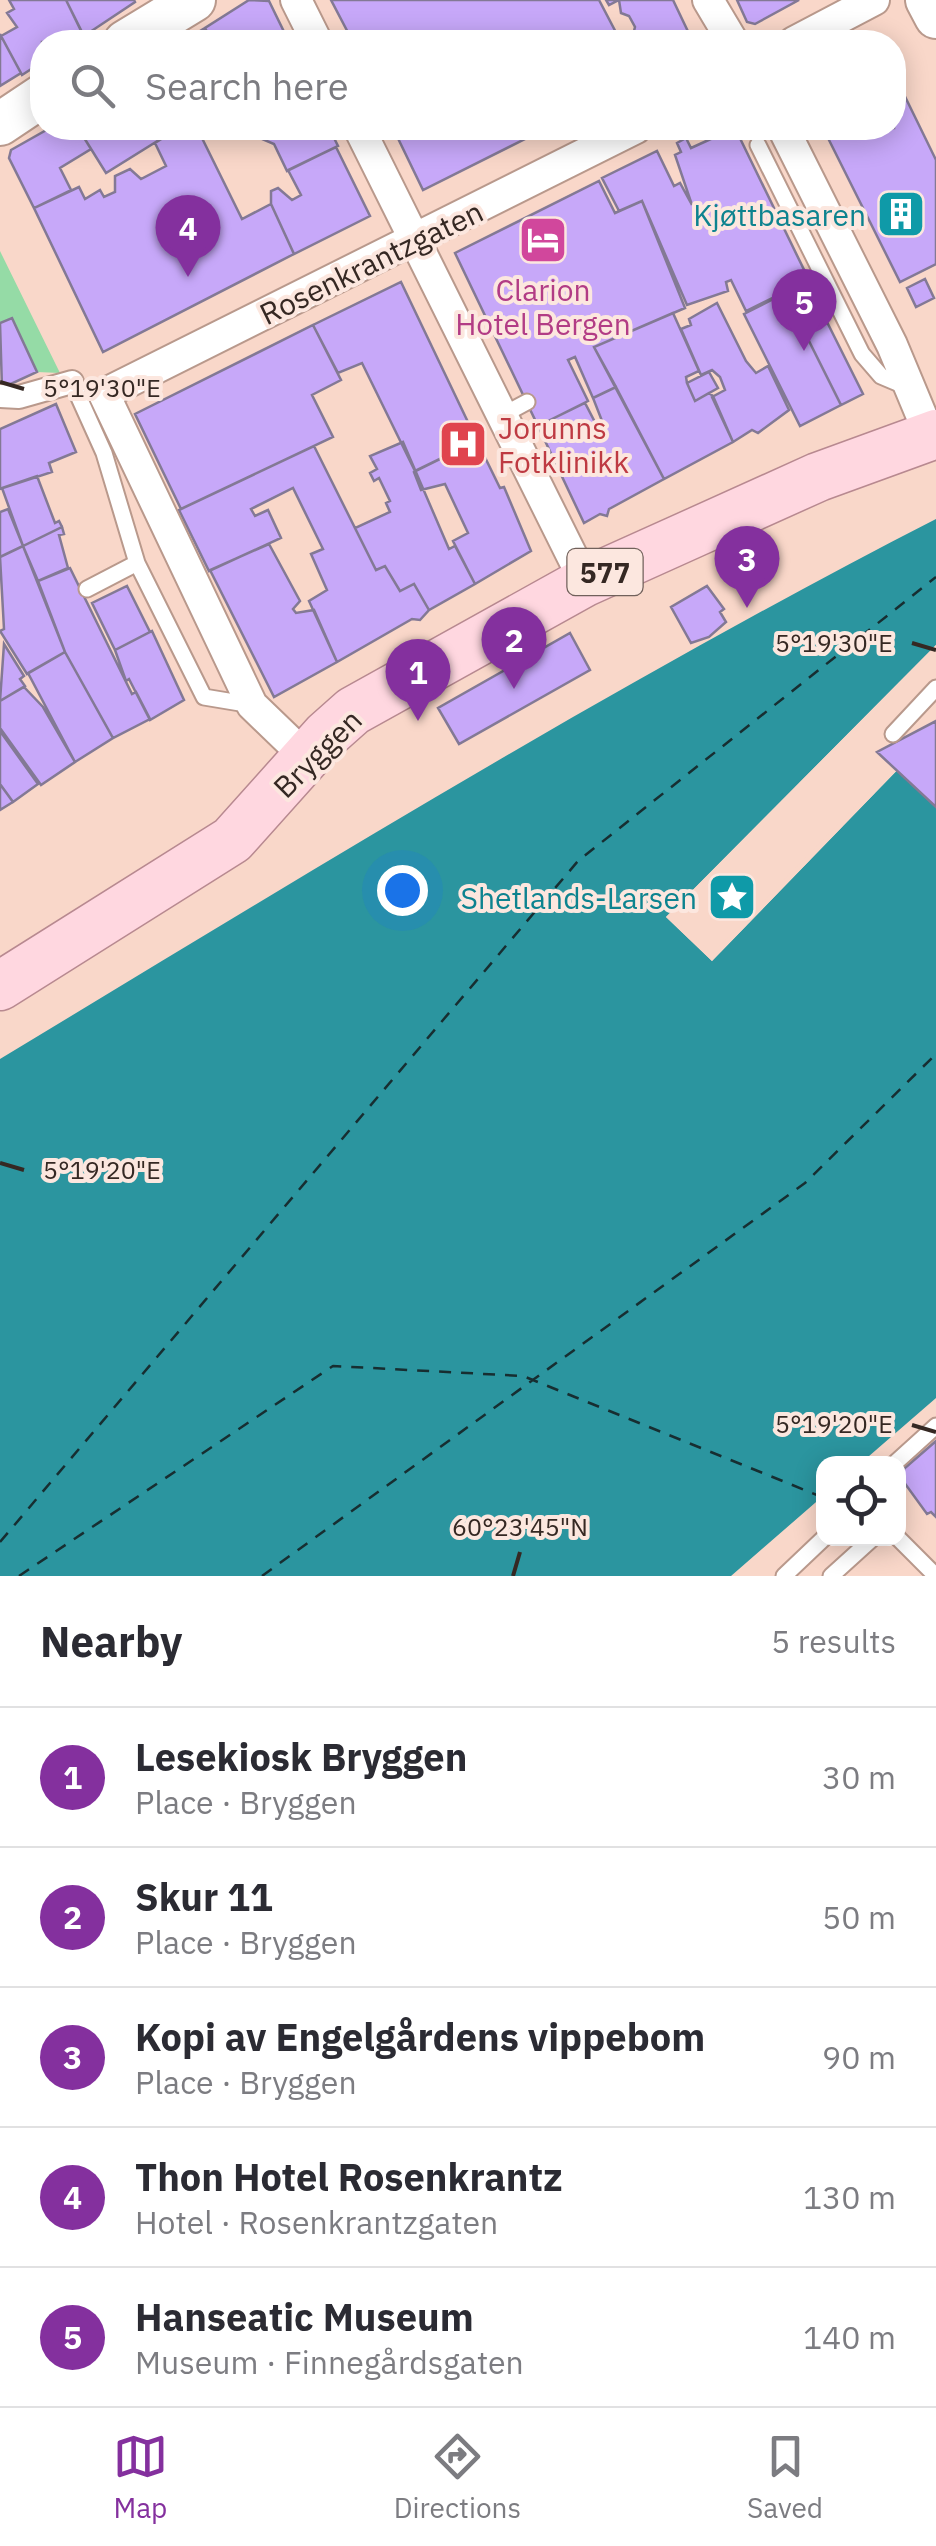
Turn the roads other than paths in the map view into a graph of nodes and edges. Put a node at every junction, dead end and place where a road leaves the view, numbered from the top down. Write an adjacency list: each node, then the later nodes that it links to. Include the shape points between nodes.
1 (194, 0): 7 (main road)
2 (296, 0): 8 (street)
3 (708, 0): 9 (street)
4 (874, 0): 10 (street)
5 (927, 0): 6 (main road)
6 (936, 18)
7 (144, 30)
8 (311, 30)
9 (726, 30)
10 (817, 30)
11 (30, 104): 12 (main road)
12 (0, 124)
13 (365, 140): 16 (street)
14 (612, 140): 16 (street, Rosenkrantzgaten)
15 (772, 140): 19 (street, via 892,346)
16 (414, 240): 21 (street, via 514,409); 24 (street, Rosenkrantzgaten, via 104,394)
17 (72, 382): 18 (street, via 19,398); 20 (lane, via 104,453)
18 (0, 396)
19 (934, 438): 21 (main road, Bryggen / 577, via 800,484)
20 (137, 564): 22 (lane); 24 (lane, via 204,697)
21 (585, 582): 26 (main road, Bryggen / 577, via 354,711)
22 (87, 588)
23 (936, 688): 25 (lane)
24 (252, 705): 26 (street)
25 (893, 734)
26 (307, 758): 27 (main road, Bryggen / 577, via 217,837 66,931)
27 (0, 986)
28 (936, 1426): 29 (lane)
29 (903, 1456)
30 (816, 1546): 33 (lane)
31 (864, 1546): 34 (lane)
32 (906, 1546): 35 (lane)
33 (784, 1576)
34 (831, 1576)
35 (936, 1576)

